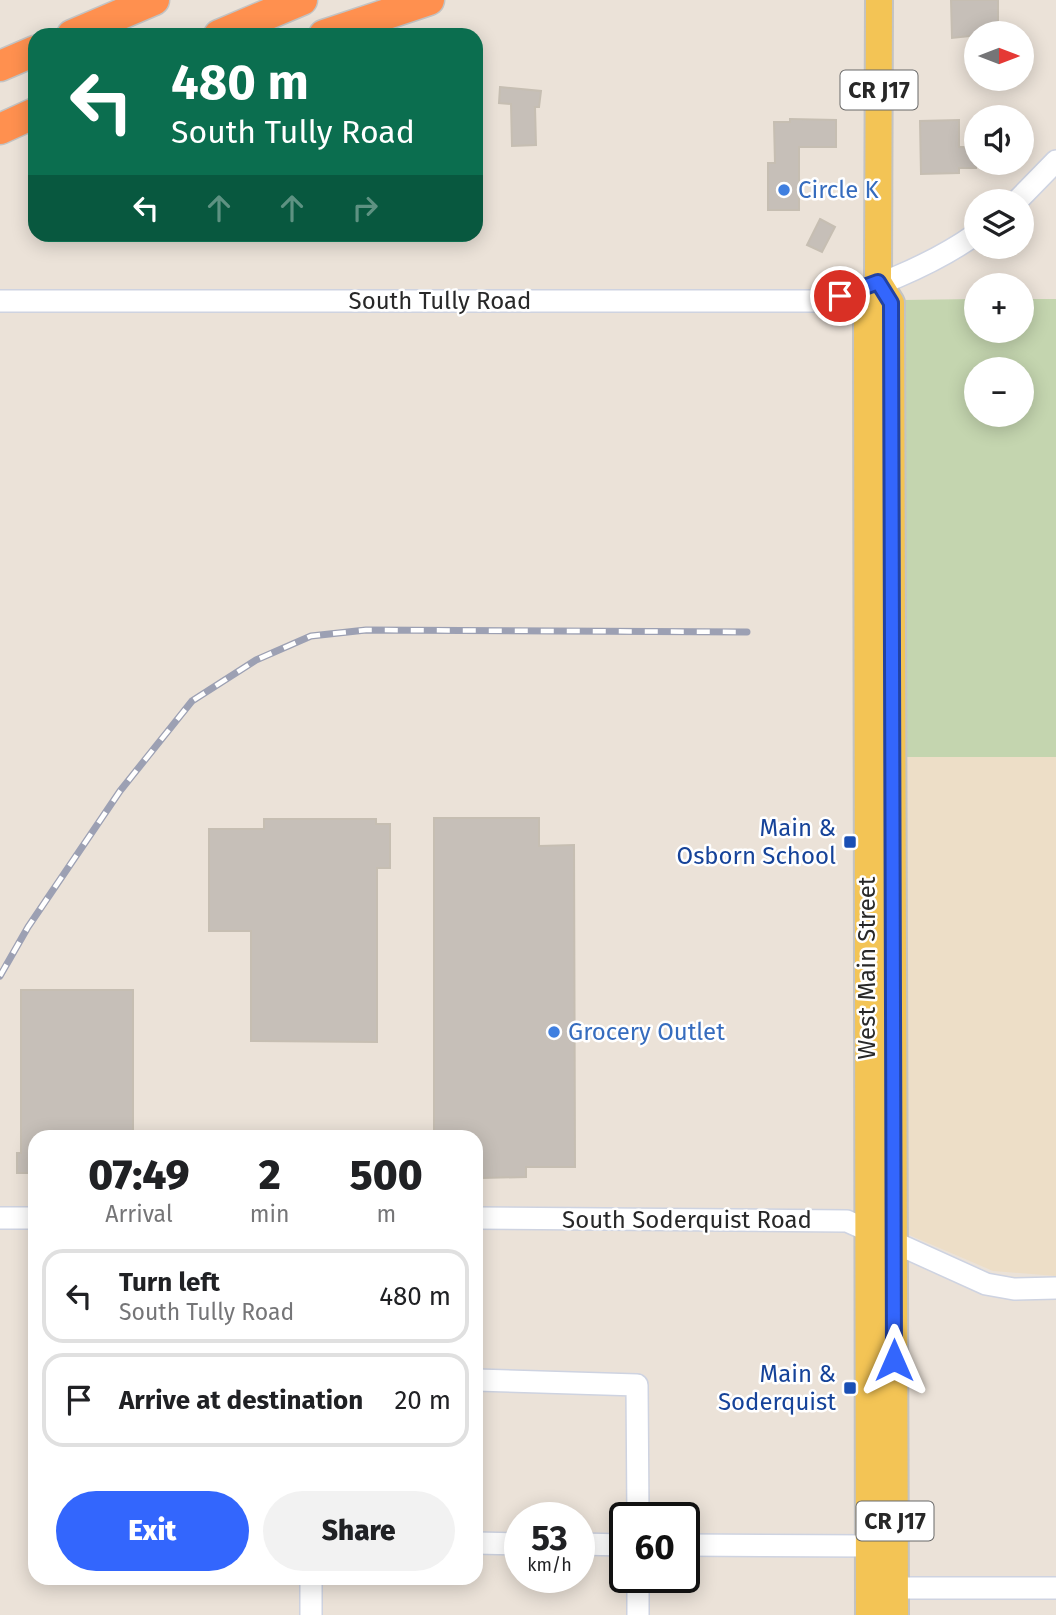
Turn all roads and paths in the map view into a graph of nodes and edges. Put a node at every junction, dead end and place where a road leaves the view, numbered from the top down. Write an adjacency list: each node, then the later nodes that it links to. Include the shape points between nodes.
1 (112, 0): 6 (highway, via 82,13)
2 (155, 0): 7 (highway)
3 (302, 0): 8 (highway)
4 (429, 0): 9 (highway)
5 (879, 0): 18 (main road, West Main Street / CR J17)
6 (71, 28)
7 (89, 28)
8 (236, 28)
9 (345, 28)
10 (28, 54): 11 (highway)
11 (2, 65)
12 (28, 116): 14 (highway)
13 (28, 125): 14 (highway)
14 (2, 128)
15 (1056, 161): 16 (street)
16 (1029, 189)
17 (964, 241): 18 (street, South Tully Road)
18 (878, 282): 19 (street, South Tully Road, via 831,299 791,302); 23 (main road, West Main Street / CR J17, via 867,304); 24 (main road, West Main Street / CR J17, via 891,303)
19 (0, 301)
20 (0, 1218): 21 (street)
21 (28, 1218)
22 (483, 1218): 23 (street, South Soderquist Road, via 847,1221)
23 (868, 1232): 24 (street, South Soderquist Road); 31 (main road, West Main Street / CR J17)
24 (894, 1244): 25 (street, South Soderquist Road, via 986,1284 1014,1289); 33 (main road, West Main Street / CR J17)
25 (1056, 1287)
26 (483, 1381): 27 (street, via 637,1385)
27 (638, 1502)
28 (483, 1544): 29 (street)
29 (504, 1544)
30 (700, 1545): 31 (street)
31 (869, 1546): 38 (main road, West Main Street / CR J17)
32 (311, 1585): 36 (street)
33 (896, 1588): 34 (street); 39 (main road, West Main Street / CR J17)
34 (1056, 1588)
35 (638, 1593): 37 (street)
36 (311, 1615)
37 (638, 1615)
38 (869, 1615)
39 (895, 1615)

